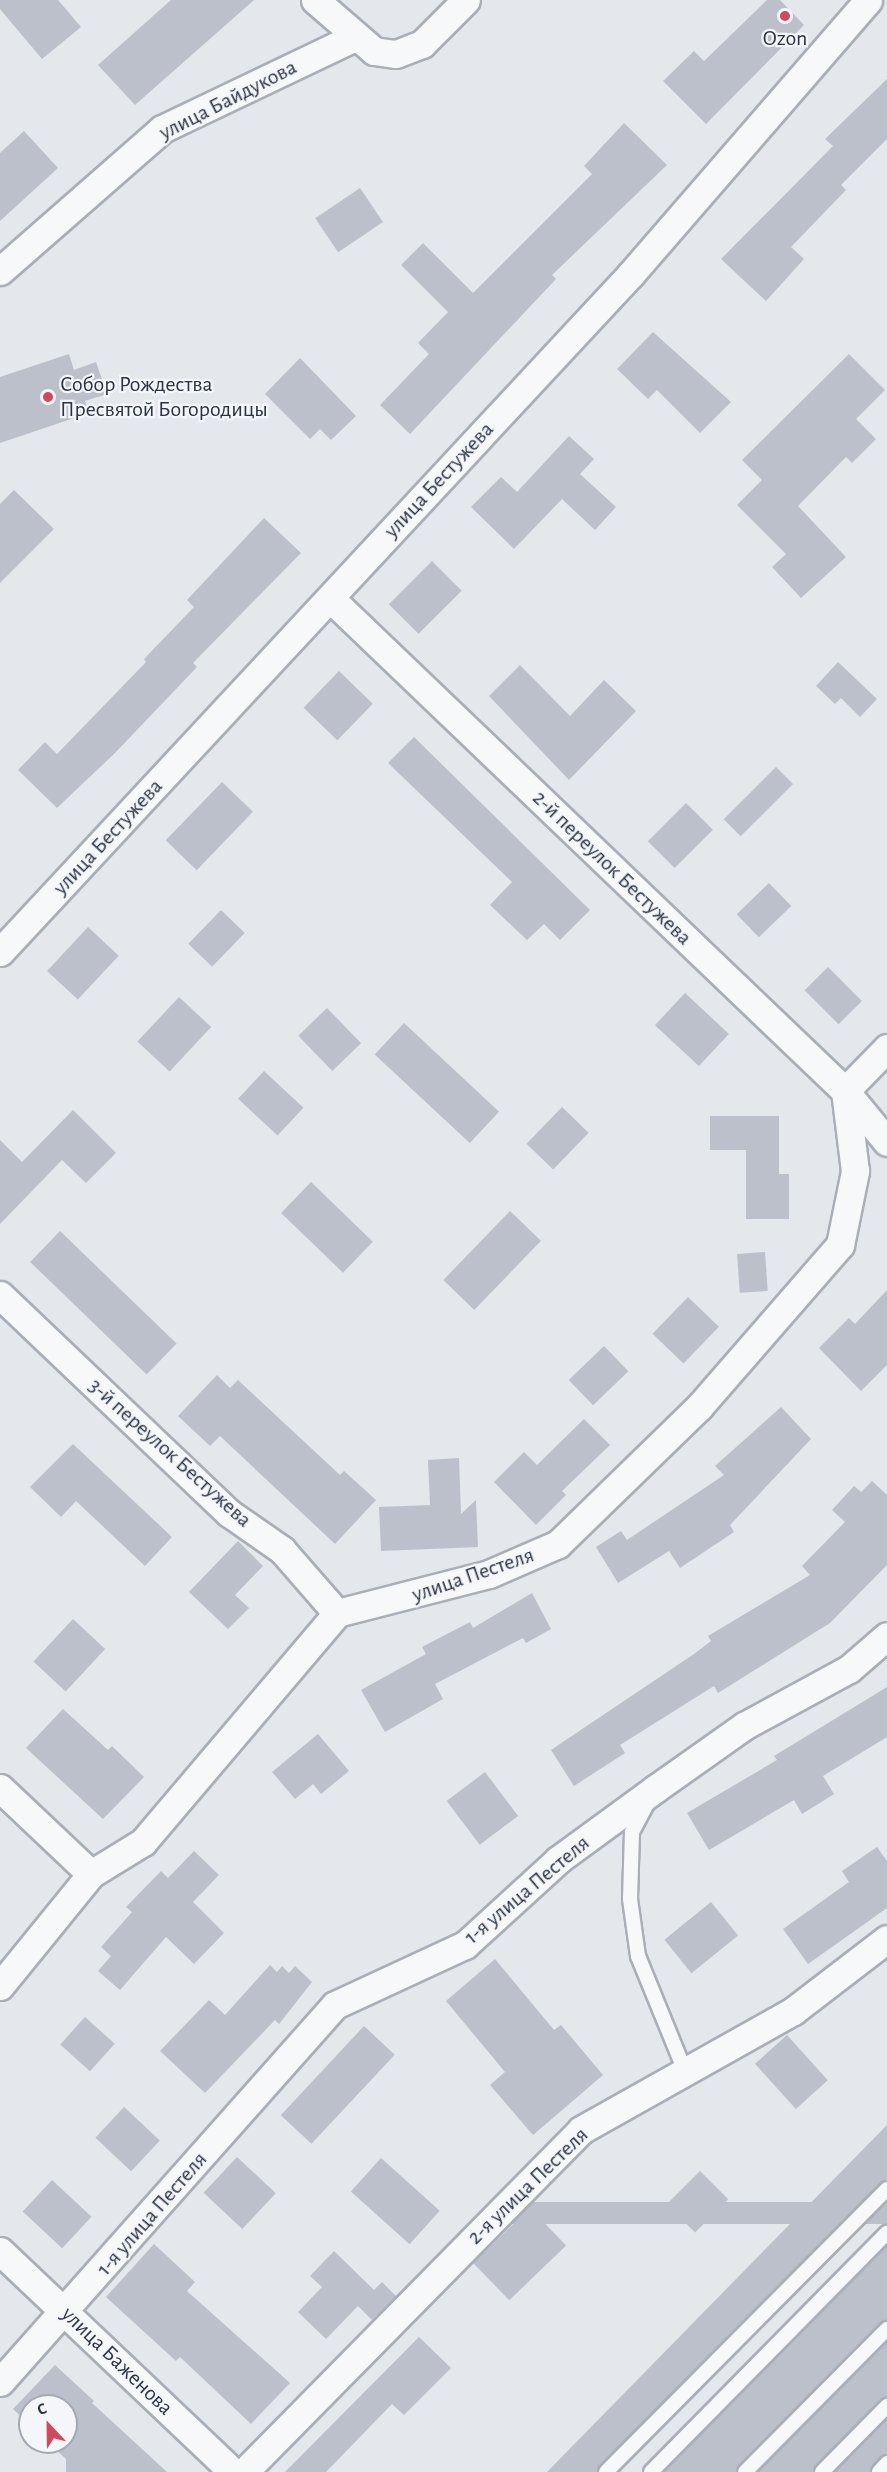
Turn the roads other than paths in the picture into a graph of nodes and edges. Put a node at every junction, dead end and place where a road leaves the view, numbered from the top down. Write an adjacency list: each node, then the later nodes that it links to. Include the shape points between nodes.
1 (315, 0): 4 (street)
2 (466, 0): 4 (street, via 422,44 396,54 374,51)
3 (868, 0): 6 (street, улица Бестужева, via 631,274)
4 (355, 37): 5 (street, улица Байдукова, via 162,129)
5 (0, 271)
6 (331, 599): 7 (street, улица Бестужева); 9 (street, 2-й переулок Бестужева)
7 (0, 952)
8 (887, 1048): 9 (street)
9 (845, 1091): 10 (street, 2-й переулок Бестужева); 12 (street, улица Пестеля, via 855,1171 840,1245 699,1407 558,1544 489,1574)
10 (887, 1142)
11 (0, 1295): 12 (street, 3-й переулок Бестужева, via 230,1513 282,1550)
12 (337, 1613): 16 (street, via 143,1842)
13 (887, 1636): 15 (street, 1-я улица Пестеля, via 849,1669 744,1725)
14 (0, 1788): 16 (street)
15 (655, 1789): 19 (lane, via 633,1832 630,1899 638,1956); 23 (street, 1-я улица Пестеля, via 558,1860 465,1945 335,2005)
16 (91, 1874): 18 (street)
17 (887, 1939): 19 (street, 2-я улица Пестеля, via 793,2012)
18 (0, 1986)
19 (685, 2071): 29 (street, 2-я улица Пестеля, via 581,2130)
20 (887, 2189): 30 (lane)
21 (887, 2233): 31 (lane)
22 (0, 2251): 23 (street, улица Баженова)
23 (65, 2312): 25 (street, 1-я улица Пестеля); 28 (street, улица Баженова)
24 (887, 2329): 32 (lane)
25 (0, 2382)
26 (887, 2406): 33 (lane)
27 (887, 2463): 34 (lane)
28 (232, 2472)
29 (244, 2472)
30 (606, 2472)
31 (651, 2472)
32 (745, 2472)
33 (822, 2472)
34 (879, 2472)

